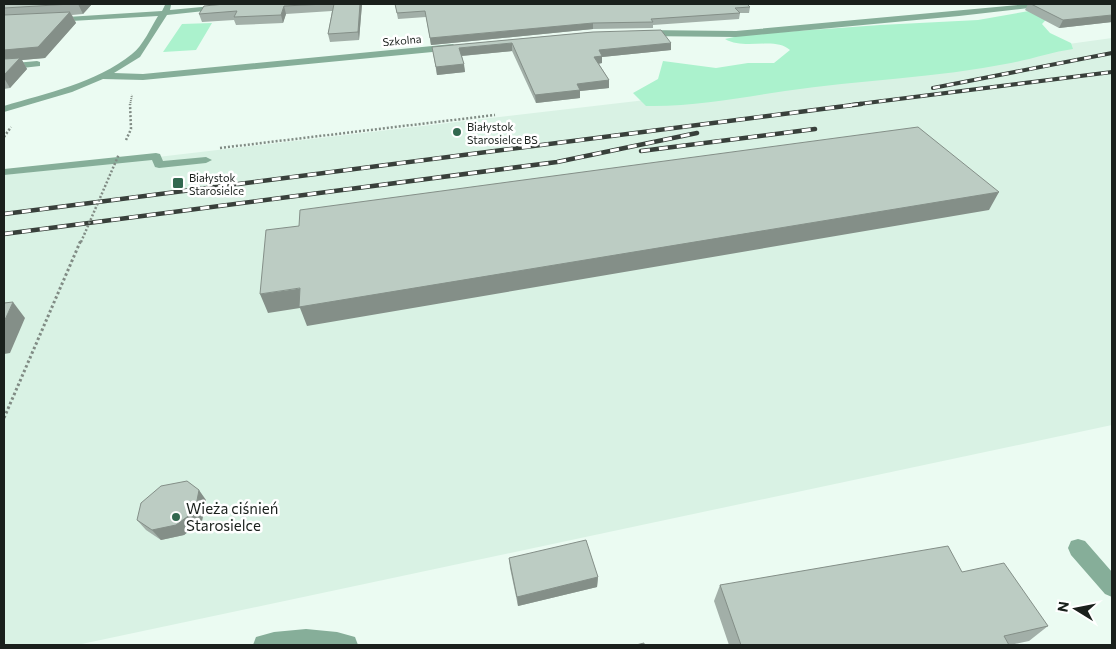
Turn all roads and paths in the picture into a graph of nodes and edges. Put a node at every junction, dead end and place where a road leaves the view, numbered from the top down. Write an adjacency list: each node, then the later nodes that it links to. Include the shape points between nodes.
1 (170, 4): 4 (street)
2 (1047, 4): 6 (street, via 736,34)
3 (231, 7): 4 (street)
4 (165, 13): 5 (street); 10 (street, via 137,55)
5 (42, 20)
6 (630, 33)
7 (467, 46): 10 (street, Szkolna, via 144,77)
8 (37, 64): 9 (street)
9 (4, 66)
10 (102, 76): 11 (street, Szkolna, via 69,90)
11 (4, 109)
12 (495, 115): 14 (path, via 224,147 210,150)
13 (119, 154): 16 (path, bridge)
14 (206, 160): 15 (street, via 159,165 156,156)
15 (4, 172)
16 (4, 418)
17 (1078, 548): 18 (street)
18 (1112, 587)
19 (264, 645): 20 (street, via 321,640)
20 (347, 645)

